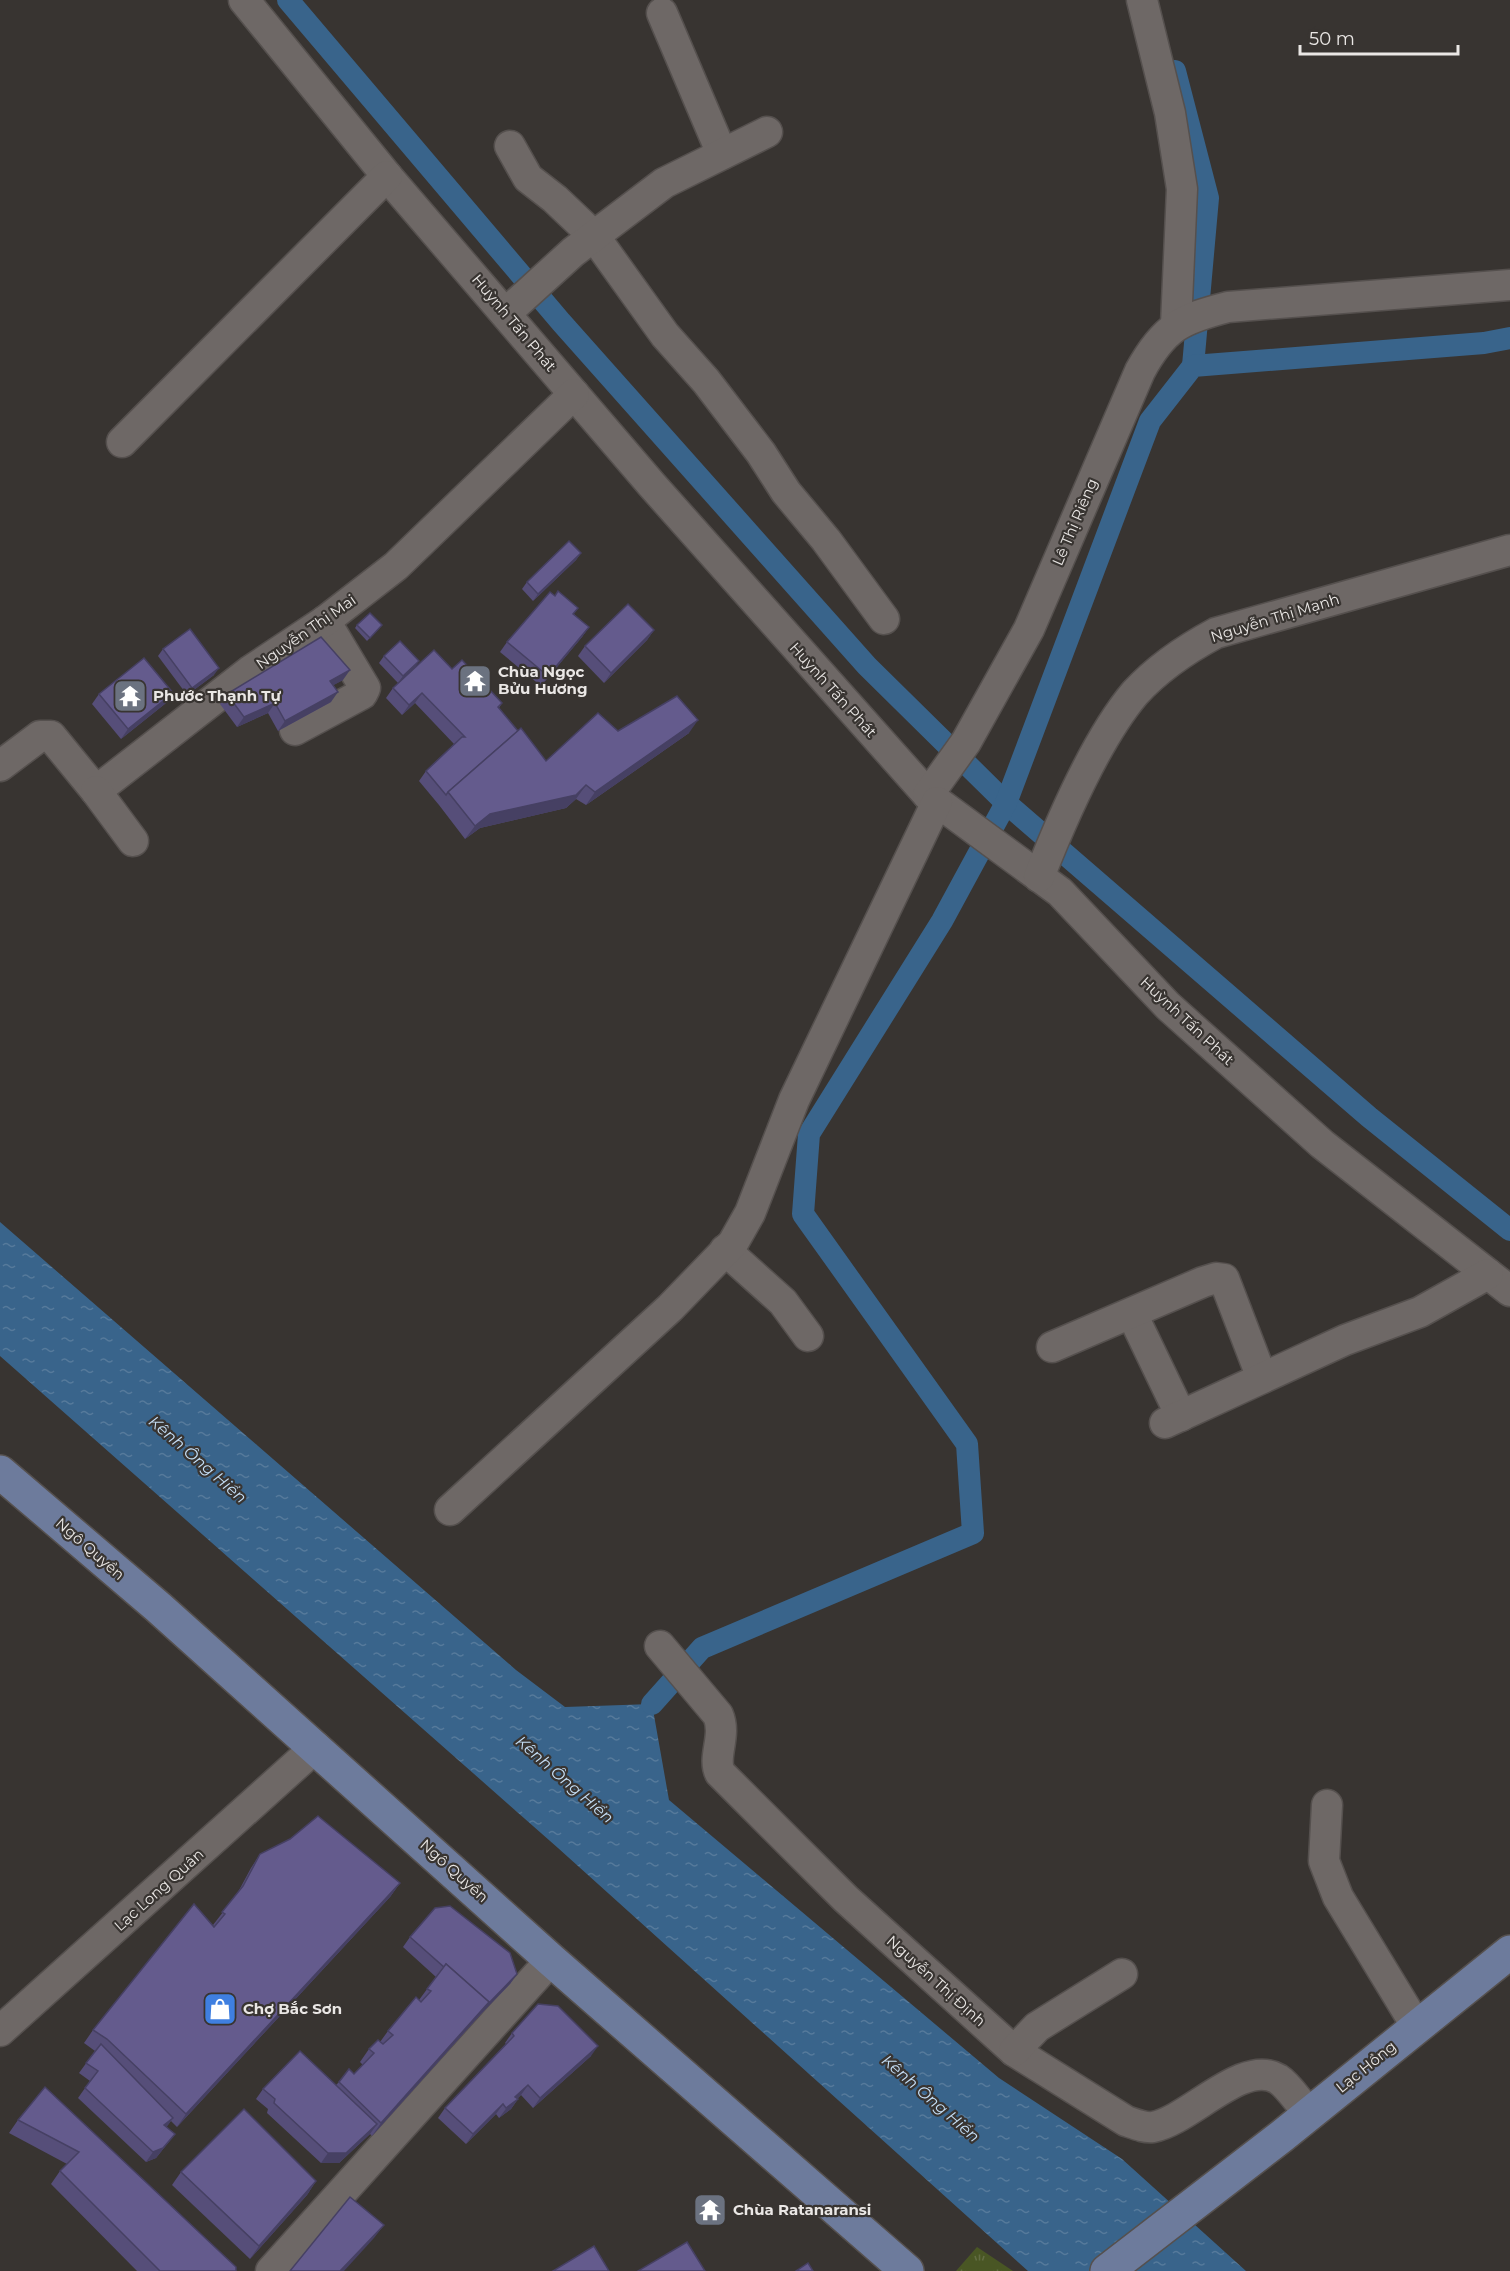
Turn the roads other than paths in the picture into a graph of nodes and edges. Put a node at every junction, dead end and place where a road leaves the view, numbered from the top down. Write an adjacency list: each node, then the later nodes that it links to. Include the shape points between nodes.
1 (244, 0): 7 (street, Huỳnh Tấn Phát)
2 (1142, 0): 11 (street, via 1170,113 1182,189)
3 (662, 13): 6 (street)
4 (767, 132): 6 (street)
5 (510, 146): 8 (street, via 528,178 555,199)
6 (722, 154): 8 (street, via 664,183)
7 (387, 176): 10 (street, Huỳnh Tấn Phát); 13 (street)
8 (583, 244): 10 (street); 15 (street, via 706,381)
9 (1510, 285): 11 (street, via 1228,307)
10 (516, 305): 12 (street, Huỳnh Tấn Phát)
11 (1186, 320): 20 (street, Lê Thị Riêng, via 1154,345 1140,371 1029,629)
12 (574, 394): 16 (street, Nguyễn Thị Mai, via 396,566); 20 (street, Huỳnh Tấn Phát, via 786,638)
13 (122, 442)
14 (1510, 550): 22 (street, Nguyễn Thị Mạnh, via 1216,633 1194,645 1136,692 1108,730)
15 (884, 619)
16 (326, 621): 17 (street, via 365,688); 19 (street, Nguyễn Thị Mai, via 250,671)
17 (295, 730)
18 (0, 766): 19 (street, via 40,736 51,736)
19 (96, 791): 21 (street)
20 (938, 798): 22 (street, Huỳnh Tấn Phát); 23 (street, Lê Thị Riêng, via 794,1100 750,1213)
21 (133, 841)
22 (1037, 866): 24 (street, Huỳnh Tấn Phát, via 1168,1006 1322,1144)
23 (725, 1250): 26 (street, via 783,1302); 30 (street, Lê Thị Riêng, via 670,1308)
24 (1499, 1282): 28 (street, via 1345,1340)
25 (1132, 1314): 27 (street); 28 (street, via 1203,1282 1224,1279); 28 (street, via 1173,1420)
26 (808, 1336)
27 (1052, 1347)
28 (1262, 1378)
29 (0, 1472): 32 (main road, Ngô Quyền)
30 (450, 1510)
31 (660, 1646): 39 (street, Nguyễn Thị Định, via 701,1691 722,1725 717,1762 720,1773 846,1899)
32 (316, 1747): 35 (main road, Ngô Quyền); 38 (street, Lạc Long Quân)
33 (1327, 1805): 37 (street, via 1324,1861 1338,1897)
34 (1510, 1952): 37 (main road, Lạc Hồng)
35 (551, 1960): 41 (street); 42 (main road, Ngô Quyền)
36 (1122, 1974): 39 (street, via 1037,2027)
37 (1417, 2027): 40 (main road, Lạc Hồng)
38 (0, 2031)
39 (1014, 2051): 40 (street, Nguyễn Thị Định, via 1138,2126 1166,2122 1240,2078 1256,2074 1280,2080)
40 (1309, 2114): 43 (main road, Lạc Hồng)
41 (271, 2271)
42 (907, 2271)
43 (1107, 2271)

